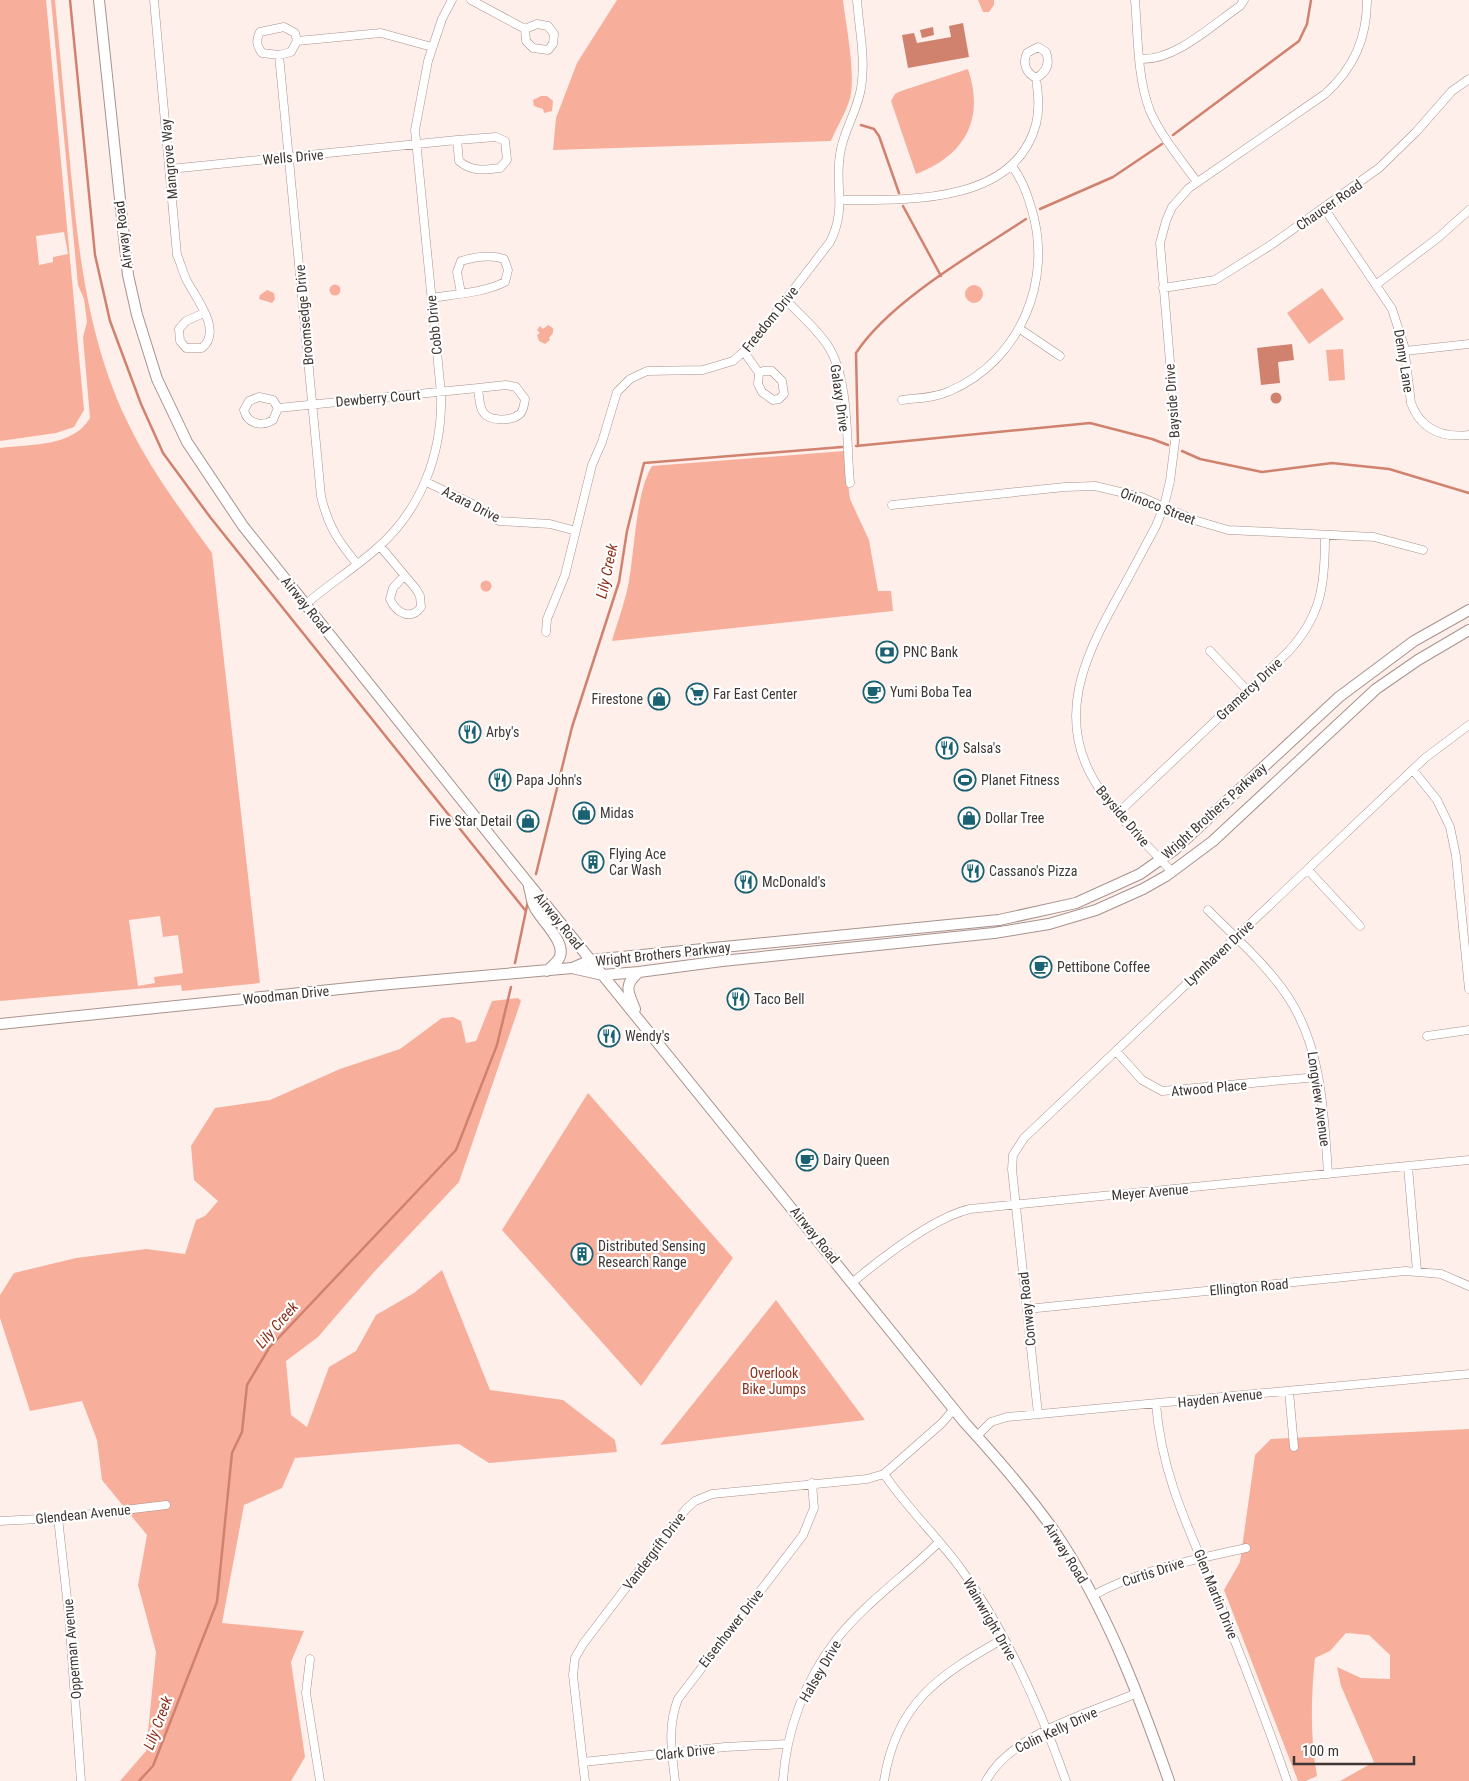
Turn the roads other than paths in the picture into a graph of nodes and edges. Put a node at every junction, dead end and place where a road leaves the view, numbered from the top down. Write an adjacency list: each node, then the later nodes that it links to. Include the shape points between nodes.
1 (99, 0): 53 (main road, Airway Road, via 128,275 147,350 187,442 243,526)
2 (154, 0): 20 (street, Mangrove Way)
3 (452, 0): 11 (street, Cobb Drive)
4 (471, 0): 9 (street)
5 (857, 0): 22 (street, Freedom Drive, via 862,87 841,148 838,171)
6 (1134, 0): 13 (street)
7 (1244, 0): 13 (street, via 1173,52 1157,58)
8 (1367, 0): 21 (street, Bayside Drive, via 1365,30 1359,49 1335,85)
9 (524, 29)
10 (297, 40): 11 (street, via 382,33); 12 (street, via 291,52); 12 (street, via 295,33 284,27 260,32 257,46 262,53)
11 (432, 47): 17 (street, Cobb Drive, via 417,116)
12 (279, 55): 18 (street, Broomsedge Drive)
13 (1140, 59): 21 (street, via 1151,113)
14 (1036, 78): 19 (street, via 1036,124 1030,140)
15 (1469, 79): 23 (street, Chaucer Road, via 1452,91 1393,156)
16 (457, 140): 16 (street, Wells Drive, via 459,161 467,168 500,168 507,160 505,141 496,137); 17 (street, Wells Drive)
17 (415, 143): 18 (street, Wells Drive); 28 (street, Cobb Drive)
18 (289, 157): 20 (street, Wells Drive); 40 (street, Broomsedge Drive)
19 (1012, 166): 22 (street, via 988,180 941,195 899,200); 31 (street, via 1029,198 1039,247 1037,281)
20 (170, 169): 30 (street, Mangrove Way, via 178,255 186,280)
21 (1197, 182): 26 (street, Bayside Drive, via 1180,198 1166,221 1160,244)
22 (840, 200): 29 (street, Freedom Drive, via 840,220 830,242)
23 (1324, 208): 25 (street, Denny Lane); 26 (street, Chaucer Road, via 1225,275 1203,283)
24 (1469, 210): 25 (street, via 1439,238)
25 (1377, 284): 33 (street, Denny Lane, via 1395,315)
26 (1163, 288): 46 (street, Bayside Drive, via 1176,433)
27 (461, 293): 27 (street, via 505,282 508,270 504,260 495,256 461,261 457,272); 28 (street)
28 (432, 298): 38 (street, Cobb Drive)
29 (786, 300): 34 (street, Freedom Drive); 44 (street, Galaxy Drive, via 828,345 835,359 843,397)
30 (204, 313): 30 (street, Mangrove Way, via 208,340 202,348 186,348 180,341 179,329 186,321)
31 (1020, 329): 35 (street); 39 (street, via 996,359 966,382 938,395)
32 (1469, 344): 33 (street)
33 (1405, 351): 42 (street, Denny Lane, via 1411,403 1419,419 1441,435)
34 (744, 352): 36 (street); 47 (street, Freedom Drive, via 733,361 714,368 656,370 638,374 622,386 617,392 592,465)
35 (1060, 356)
36 (760, 373)
37 (478, 388): 37 (street, Dewberry Court, via 516,387 525,399 523,409 513,417 488,417 481,407); 38 (street, Dewberry Court)
38 (441, 393): 40 (street, Dewberry Court); 43 (street, Cobb Drive, via 439,437)
39 (902, 400)
40 (312, 405): 41 (street, Dewberry Court); 51 (street, Broomsedge Drive, via 320,496 326,520)
41 (278, 408): 41 (street, via 273,400 260,397 248,401 244,410 251,422 263,424 273,420)
42 (1469, 435)
43 (426, 482): 47 (street, Azara Drive, via 475,505 499,521 550,524); 49 (street, Cobb Drive, via 411,509)
44 (850, 483)
45 (892, 505): 46 (street, Orinoco Street, via 1079,486 1118,490)
46 (1164, 506): 48 (street, Orinoco Street, via 1194,520 1228,530); 61 (street, Bayside Drive, via 1098,633 1078,687 1076,721 1082,753 1093,780)
47 (576, 531): 56 (street, via 565,575 547,618)
48 (1325, 536): 50 (street, Orinoco Street, via 1387,539); 58 (street, Gramercy Drive, via 1323,588 1311,623 1288,652)
49 (380, 546): 51 (street, Cobb Drive); 52 (street)
50 (1423, 550)
51 (357, 564): 53 (street, Cobb Drive)
52 (404, 576): 52 (street, via 422,602 418,611 409,615 400,612 390,599 393,588)
53 (306, 604): 65 (main road, Airway Road)
54 (1469, 610): 62 (main road, Wright Brothers Parkway, via 1414,641 1339,697)
55 (1469, 630): 64 (main road, Wright Brothers Parkway, via 1376,689 1212,841)
56 (546, 632)
57 (1210, 651): 58 (street)
58 (1247, 690): 61 (street, Gramercy Drive)
59 (1469, 725): 60 (street, Lynnhaven Drive)
60 (1413, 770): 63 (street, Lynnhaven Drive); 75 (street, via 1437,800 1450,827 1456,856)
61 (1118, 813): 62 (street, Bayside Drive)
62 (1161, 860): 64 (street, Bayside Drive); 69 (main road, Wright Brothers Parkway, via 1112,888 1076,903 1037,913 999,920)
63 (1308, 870): 67 (street); 68 (street, Lynnhaven Drive)
64 (1172, 872): 73 (main road, Wright Brothers Parkway, via 1103,908 1026,928)
65 (529, 884): 70 (main road, Airway Road); 72 (main road, via 534,906 558,940 561,954)
66 (1208, 910): 68 (street, Longview Avenue)
67 (1360, 926)
68 (1235, 938): 80 (street, Lynnhaven Drive); 81 (street, Longview Avenue, via 1287,996 1311,1045)
69 (699, 951): 70 (main road, Wright Brothers Parkway); 74 (main road, via 650,966)
70 (591, 960): 71 (main road, Wright Brothers Parkway); 74 (main road, Airway Road)
71 (572, 968): 72 (main road, Woodman Drive); 74 (main road, Wright Brothers Parkway)
72 (547, 971): 77 (main road, Woodman Drive)
73 (639, 972): 74 (main road, Wright Brothers Parkway); 76 (main road, via 631,979 628,993)
74 (601, 973): 76 (main road, Airway Road)
75 (1469, 989)
76 (639, 1019): 87 (main road, Airway Road)
77 (0, 1024)
78 (1469, 1030): 79 (street)
79 (1427, 1036)
80 (1116, 1051): 81 (street, Atwood Place, via 1142,1080 1162,1091); 85 (street, Lynnhaven Drive, via 1016,1148 1012,1162)
81 (1318, 1077): 84 (street, Longview Avenue)
82 (1469, 1160): 83 (street, Meyer Avenue)
83 (1408, 1167): 84 (street, Meyer Avenue); 86 (street)
84 (1328, 1174): 85 (street, Meyer Avenue)
85 (1016, 1204): 87 (street, Meyer Avenue, via 970,1209 950,1215 903,1244); 89 (street, Conway Road)
86 (1417, 1271): 88 (street, Ellington Road, via 1441,1274); 89 (street, Ellington Road)
87 (853, 1282): 93 (main road, Airway Road)
88 (1469, 1286)
89 (1027, 1309): 94 (street, Conway Road)
90 (1469, 1374): 91 (street, Hayden Avenue)
91 (1289, 1391): 92 (street, Hayden Avenue); 96 (street)
92 (1156, 1404): 94 (street, Hayden Avenue); 104 (street, Glen Martin Drive, via 1160,1441 1171,1484)
93 (954, 1409): 95 (main road, Airway Road); 97 (street)
94 (1038, 1414): 95 (street, Hayden Avenue, via 999,1419)
95 (977, 1436): 105 (main road, Airway Road, via 1045,1519)
96 (1294, 1447)
97 (884, 1474): 98 (street, Vandergrift Drive, via 867,1479); 102 (street, Wainwright Drive)
98 (812, 1483): 111 (street, Eisenhower Drive, via 814,1508 808,1527 678,1699 671,1720); 112 (street, Vandergrift Drive, via 712,1494 686,1509 575,1658)
99 (166, 1505): 100 (street, Glendean Avenue)
100 (58, 1518): 101 (street, Glendean Avenue); 113 (street, Opperman Avenue)
101 (0, 1521)
102 (939, 1542): 106 (street, Wainwright Drive, via 970,1582); 110 (street, Halsey Drive, via 836,1640 810,1682)
103 (1246, 1548): 104 (street, Curtis Drive)
104 (1201, 1558): 105 (street, Curtis Drive, via 1123,1581); 122 (street, Glen Martin Drive)
105 (1092, 1596): 108 (main road, Airway Road)
106 (1003, 1639): 109 (street, Wainwright Drive); 118 (street, via 952,1669 923,1693 895,1736)
107 (310, 1659): 114 (street, via 306,1693)
108 (1137, 1693): 109 (street, Colin Kelly Drive); 121 (main road, Airway Road)
109 (1047, 1731): 119 (street, Colin Kelly Drive, via 1006,1754); 120 (street, Wainwright Drive)
110 (787, 1744): 111 (street, Clark Drive); 117 (street, Halsey Drive)
111 (672, 1754): 112 (street, Clark Drive); 116 (street, Eisenhower Drive)
112 (583, 1762): 115 (street, Vandergrift Drive)
113 (81, 1781)
114 (320, 1781)
115 (585, 1781)
116 (675, 1781)
117 (782, 1781)
118 (884, 1781)
119 (986, 1781)
120 (1066, 1781)
121 (1170, 1781)
122 (1287, 1781)

